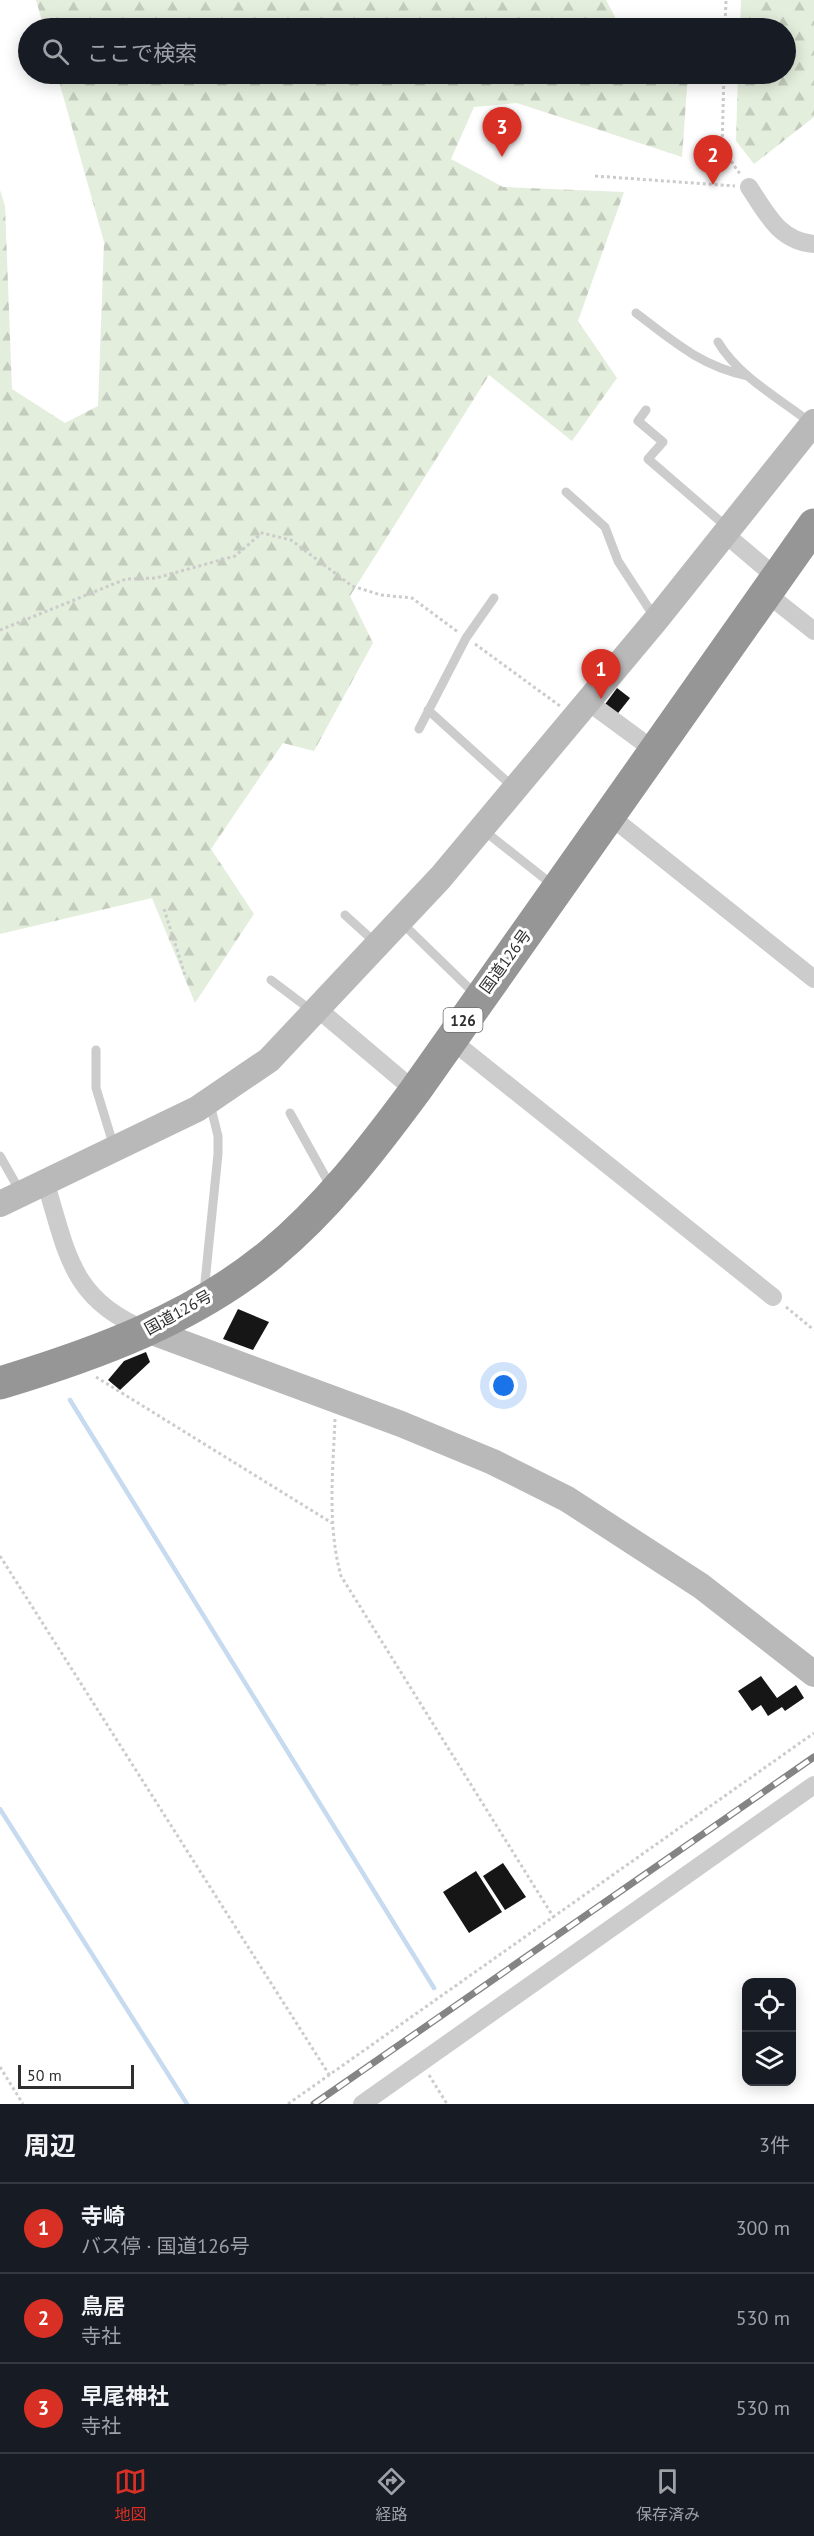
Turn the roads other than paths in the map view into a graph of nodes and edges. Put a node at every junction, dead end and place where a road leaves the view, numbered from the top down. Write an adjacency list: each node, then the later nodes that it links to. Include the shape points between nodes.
1 (749, 187): 2 (street, via 780,232 798,243)
2 (814, 244)
3 (636, 314): 5 (lane, via 697,359 723,371)
4 (718, 342): 5 (lane)
5 (748, 376): 7 (lane)
6 (646, 410): 10 (lane, via 638,421 663,442 648,459)
7 (813, 423): 10 (street)
8 (566, 492): 13 (lane, via 605,527 618,561)
9 (814, 525): 11 (highway, 国道126号 / 126)
10 (727, 531): 11 (street); 13 (street)
11 (771, 586): 14 (street); 18 (highway, 国道126号 / 126)
12 (494, 598): 16 (lane, via 466,638)
13 (656, 620): 15 (street)
14 (814, 631)
15 (580, 708): 18 (street); 19 (street)
16 (428, 710): 17 (lane); 19 (lane)
17 (418, 729)
18 (655, 751): 20 (highway, 国道126号 / 126)
19 (514, 788): 21 (street)
20 (610, 816): 22 (highway, 国道126号 / 126); 26 (street)
21 (480, 828): 22 (lane); 24 (street)
22 (557, 889): 28 (highway, 国道126号 / 126)
23 (345, 915): 25 (lane)
24 (401, 921): 25 (street); 28 (lane)
25 (378, 945): 29 (street)
26 (814, 979)
27 (271, 980): 29 (lane)
28 (479, 998): 30 (highway, 国道126号 / 126)
29 (316, 1011): 32 (street); 33 (street, via 269,1060)
30 (450, 1039): 32 (highway, 国道126号 / 126); 40 (street)
31 (96, 1050): 35 (lane, via 96,1088)
32 (415, 1091): 38 (highway, 国道126号 / 126, via 363,1161)
33 (209, 1102): 35 (street); 41 (lane, via 218,1136 218,1154)
34 (290, 1113): 38 (lane)
35 (115, 1148): 37 (street)
36 (0, 1156): 39 (lane)
37 (45, 1181): 39 (street); 42 (street, via 73,1270 88,1293 119,1319)
38 (334, 1192): 41 (highway, 国道126号 / 126, via 270,1255)
39 (11, 1198)
40 (773, 1297)
41 (203, 1301): 42 (highway, 国道126号 / 126)
42 (147, 1330): 43 (highway, 国道126号 / 126, via 82,1358); 44 (street, via 493,1462 567,1499 701,1586)
43 (0, 1383)
44 (814, 1674)
45 (814, 1785): 46 (street)
46 (362, 2104)

